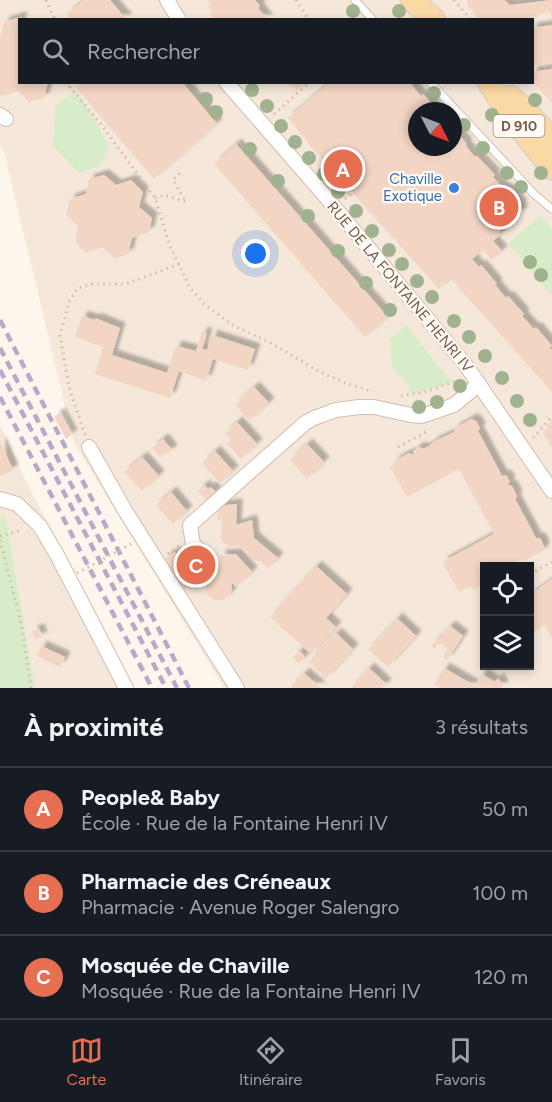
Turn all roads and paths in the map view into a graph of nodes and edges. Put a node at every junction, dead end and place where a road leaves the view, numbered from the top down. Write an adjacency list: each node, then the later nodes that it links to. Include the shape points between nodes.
1 (46, 0): 8 (path)
2 (167, 0): 9 (street)
3 (296, 0): 10 (path)
4 (355, 0): 11 (lane)
5 (412, 0): 12 (main road)
6 (428, 0): 13 (main road)
7 (454, 0): 14 (path)
8 (53, 18)
9 (178, 18)
10 (308, 18)
11 (371, 18)
12 (432, 18)
13 (440, 18)
14 (469, 18)
15 (552, 67): 16 (path)
16 (534, 70)
17 (73, 84): 27 (path, via 70,87)
18 (228, 84): 23 (street, RUE DE LA FONTAINE HENRI IV)
19 (308, 84): 23 (path)
20 (432, 84): 28 (lane, via 534,195)
21 (490, 84): 25 (main road, D 910)
22 (497, 84): 24 (main road, D 910)
23 (261, 125): 30 (street, RUE DE LA FONTAINE HENRI IV, via 326,197)
24 (552, 138)
25 (552, 168)
26 (182, 171): 27 (path, via 173,180 186,202 165,195)
27 (155, 198): 29 (path)
28 (552, 209)
29 (179, 264): 31 (path, via 190,288 204,304 234,326 320,372); 35 (path, via 126,284 78,288 69,302 60,336 69,387)
30 (475, 378): 32 (path, via 425,392); 36 (street, RUE DE LA FONTAINE HENRI IV); 39 (street, RUE DE LA FONTAINE HENRI IV, via 454,405 422,416 366,407 336,410 305,423 198,516 190,525)
31 (381, 394)
32 (391, 395)
33 (552, 417): 34 (path)
34 (538, 431)
35 (89, 447): 44 (street)
36 (552, 492)
37 (0, 499): 38 (street, via 17,504)
38 (40, 526): 40 (path); 48 (street)
39 (191, 537): 42 (street); 44 (path, via 161,559 164,564)
40 (0, 538): 47 (path, via 21,623)
41 (134, 543): 46 (path, bridge)
42 (203, 554)
43 (552, 562): 45 (path)
44 (159, 566): 49 (street)
45 (534, 572)
46 (77, 573)
47 (31, 688)
48 (126, 688)
49 (237, 688)

